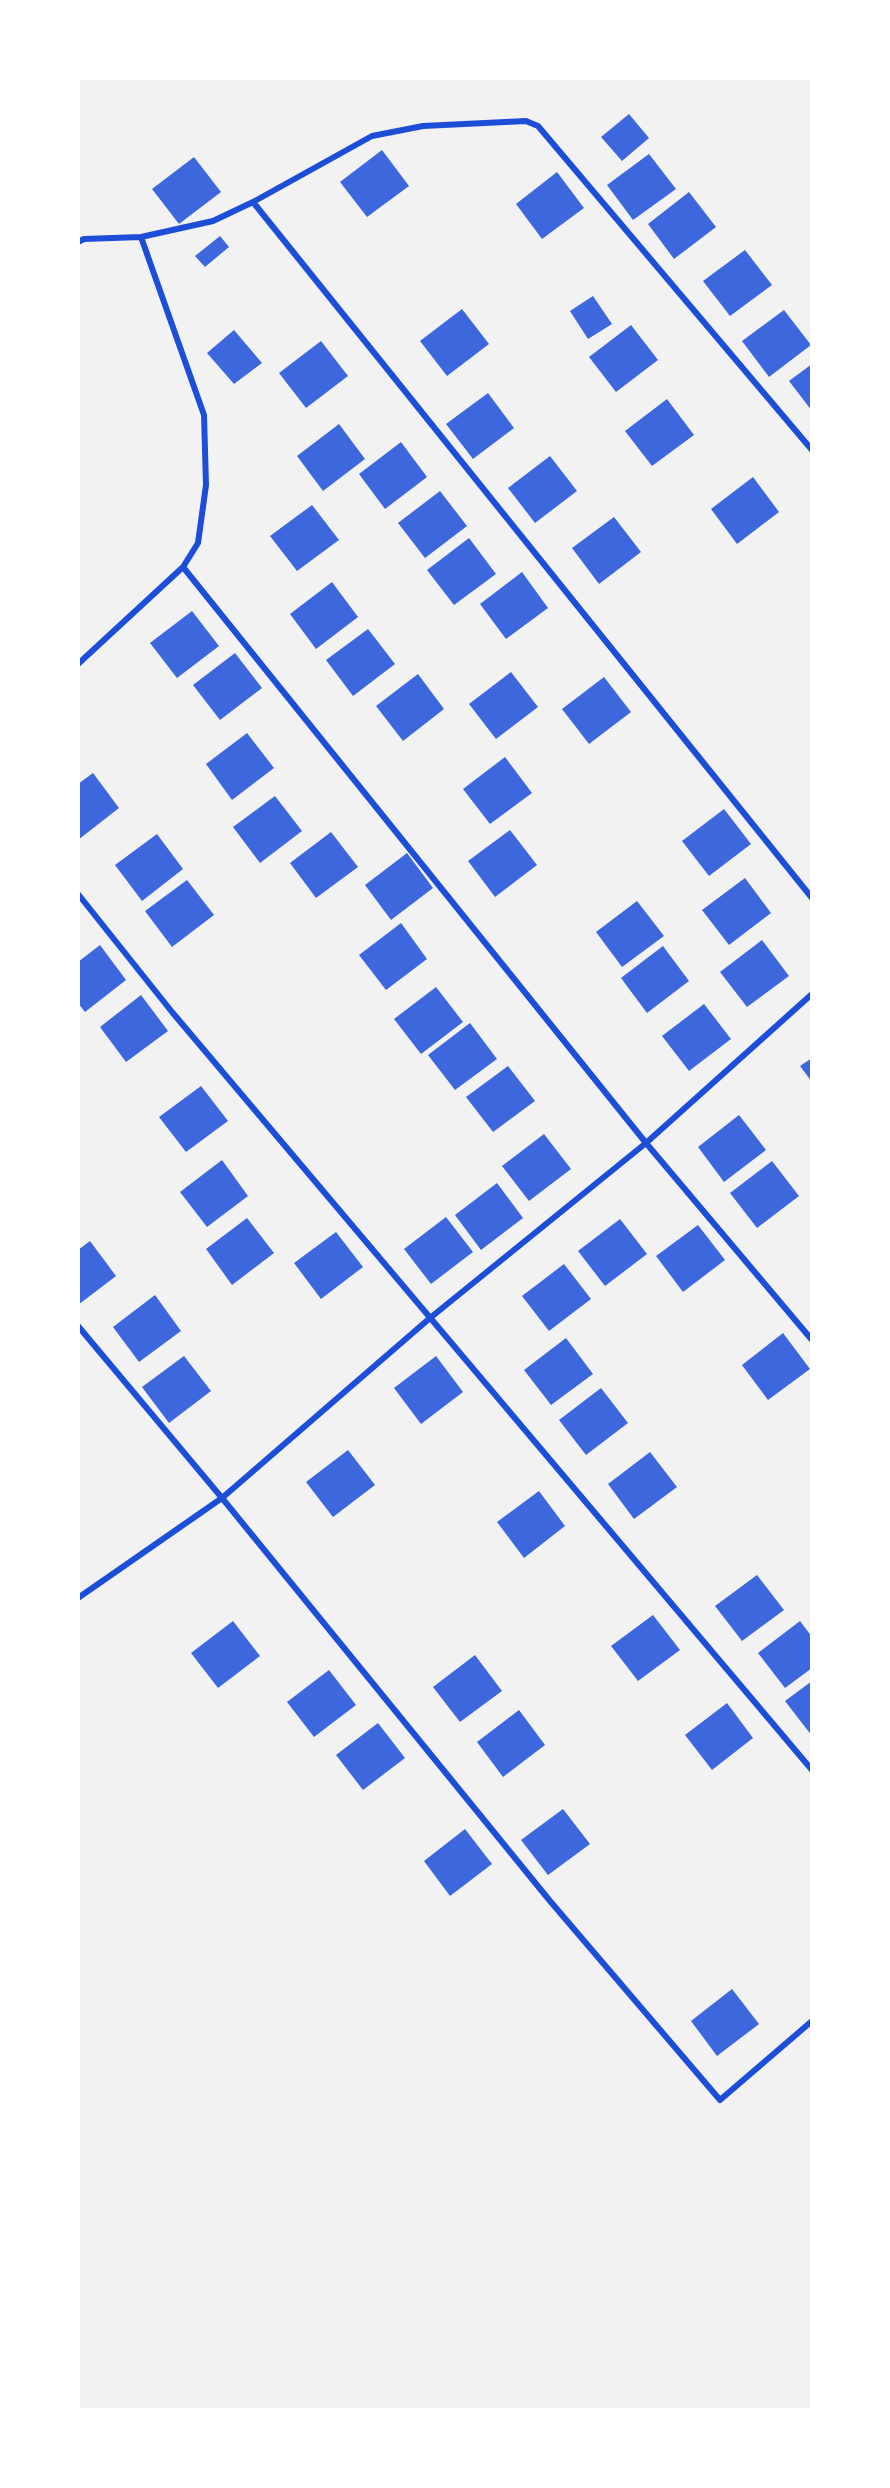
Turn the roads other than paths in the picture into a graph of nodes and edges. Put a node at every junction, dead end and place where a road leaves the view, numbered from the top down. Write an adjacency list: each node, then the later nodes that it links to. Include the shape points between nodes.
1 (253, 202): 2 (street, via 213,221); 4 (street, via 372,136 423,126 526,121 538,126); 8 (street)
2 (141, 237): 3 (street); 5 (street, via 204,415 206,485 198,543)
3 (78, 242)
4 (812, 450)
5 (183, 567): 6 (street); 10 (street)
6 (78, 664)
7 (78, 894): 11 (street, via 172,1012)
8 (812, 898)
9 (812, 994): 10 (street)
10 (646, 1143): 11 (street); 13 (street)
11 (430, 1318): 14 (street); 16 (street)
12 (78, 1326): 14 (street)
13 (812, 1340)
14 (222, 1498): 15 (street); 17 (street, via 550,1901 720,2100)
15 (78, 1598)
16 (812, 1770)
17 (812, 2021)

